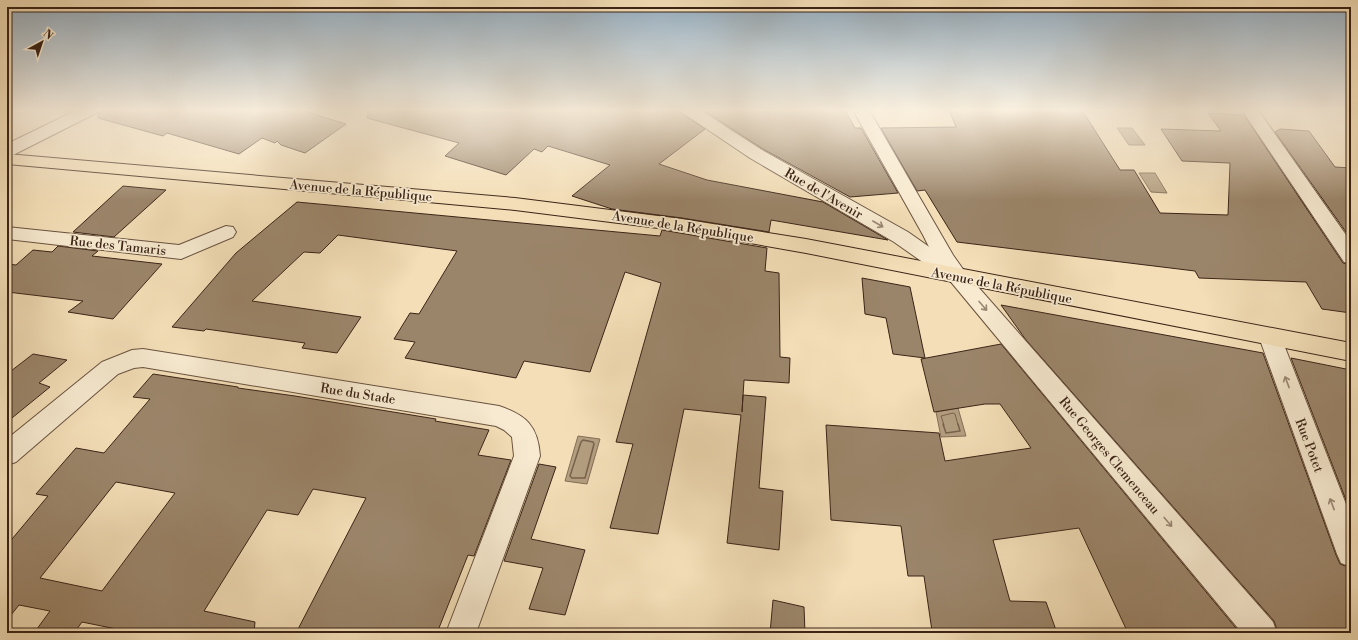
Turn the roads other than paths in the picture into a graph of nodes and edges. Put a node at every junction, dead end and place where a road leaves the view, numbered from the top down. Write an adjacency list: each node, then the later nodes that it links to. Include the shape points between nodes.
1 (30, 140): 5 (street)
2 (734, 140): 10 (street, Rue de l'Avenir, one-way to 10, via 901,237)
3 (877, 140): 10 (street)
4 (1271, 140): 9 (street)
5 (7, 151)
6 (7, 159): 10 (main road, Avenue de la République, via 583,212 682,225 806,246)
7 (7, 232): 8 (street, Rue des Tamaris, via 180,252)
8 (226, 232)
9 (1351, 256)
10 (958, 277): 11 (main road, Avenue de la République); 16 (street, Rue Georges Clemenceau, one-way to 16)
11 (1270, 337): 12 (main road, Avenue de la République); 14 (street, Rue Potet, one-way to 11)
12 (1351, 352)
13 (7, 454): 15 (street, Rue du Stade, via 110,368 120,362 137,358 499,416 522,430 527,443 527,456)
14 (1351, 554)
15 (461, 633)
16 (1262, 633)

